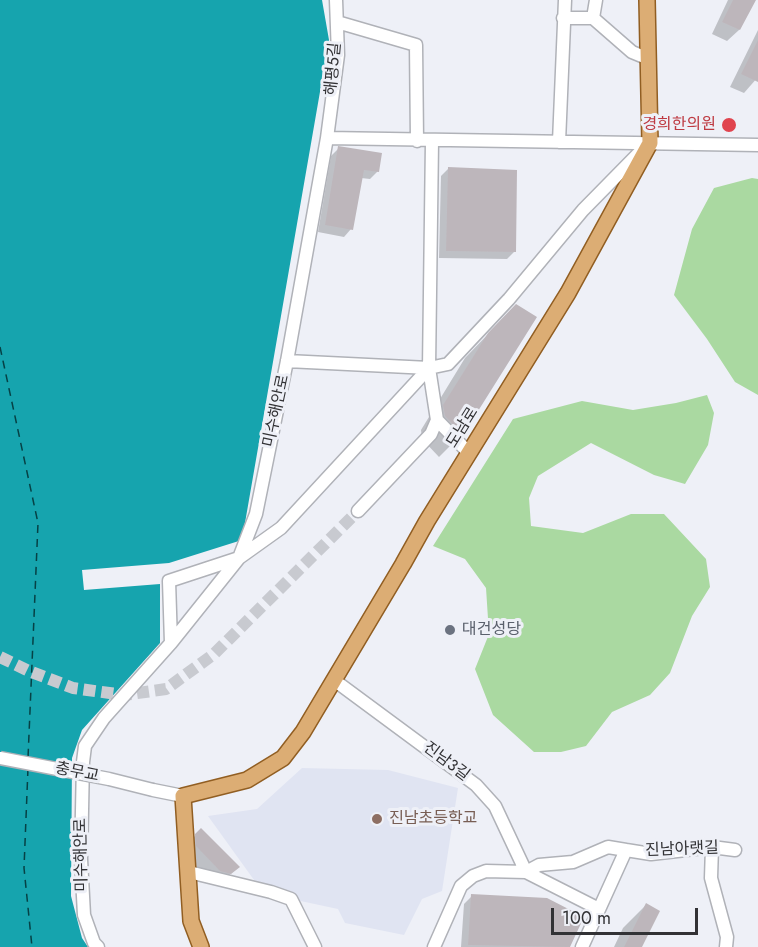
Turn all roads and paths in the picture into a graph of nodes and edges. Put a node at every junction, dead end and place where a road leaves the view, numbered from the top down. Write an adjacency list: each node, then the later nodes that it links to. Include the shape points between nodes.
1 (336, 0): 7 (street, 해평5길)
2 (565, 0): 5 (street)
3 (596, 0): 6 (street)
4 (647, 0): 8 (main road, 도남로)
5 (563, 18): 6 (street); 12 (street)
6 (593, 18): 8 (street, via 632,51)
7 (337, 22): 9 (street, 해평5길, via 338,55); 10 (street, via 416,45)
8 (649, 59): 13 (main road, 도남로)
9 (327, 138): 10 (street); 15 (street, 미수해안로)
10 (417, 141): 11 (street)
11 (432, 141): 12 (street); 16 (street)
12 (559, 142): 13 (street)
13 (650, 143): 14 (street); 16 (street, via 583,210 509,299 448,364); 18 (main road, 도남로, via 568,293)
14 (758, 145)
15 (287, 361): 16 (street); 20 (street, 미수해안로, via 256,514)
16 (429, 368): 17 (street); 20 (street, via 280,528)
17 (437, 420): 18 (street); 19 (street, via 431,434)
18 (469, 453): 22 (main road, 도남로)
19 (358, 512)
20 (238, 558): 21 (street, 미수해안로); 21 (street, via 169,581)
21 (171, 643): 31 (street, 미수해안로, via 104,718 85,746 81,859 84,915)
22 (334, 680): 24 (main road, 도남로, via 283,758 247,780); 29 (street, 진남3길, via 477,785 495,806)
23 (0, 758): 24 (street, 충무교, bridge)
24 (183, 796): 28 (main road)
25 (712, 846): 26 (street, 진남아랫길, via 651,854); 27 (street, 진남아랫길); 36 (street, via 711,878 727,937)
26 (627, 850): 29 (street, via 608,847 573,862 539,865); 30 (street, 진남아랫길)
27 (735, 850)
28 (189, 872): 32 (main road, via 192,921); 33 (street, via 291,899)
29 (526, 872): 30 (street); 34 (street, via 486,871 473,876 461,886)
30 (599, 909): 35 (street, 진남아랫길)
31 (99, 947)
32 (201, 947)
33 (315, 947)
34 (434, 947)
35 (582, 947)
36 (726, 947)

